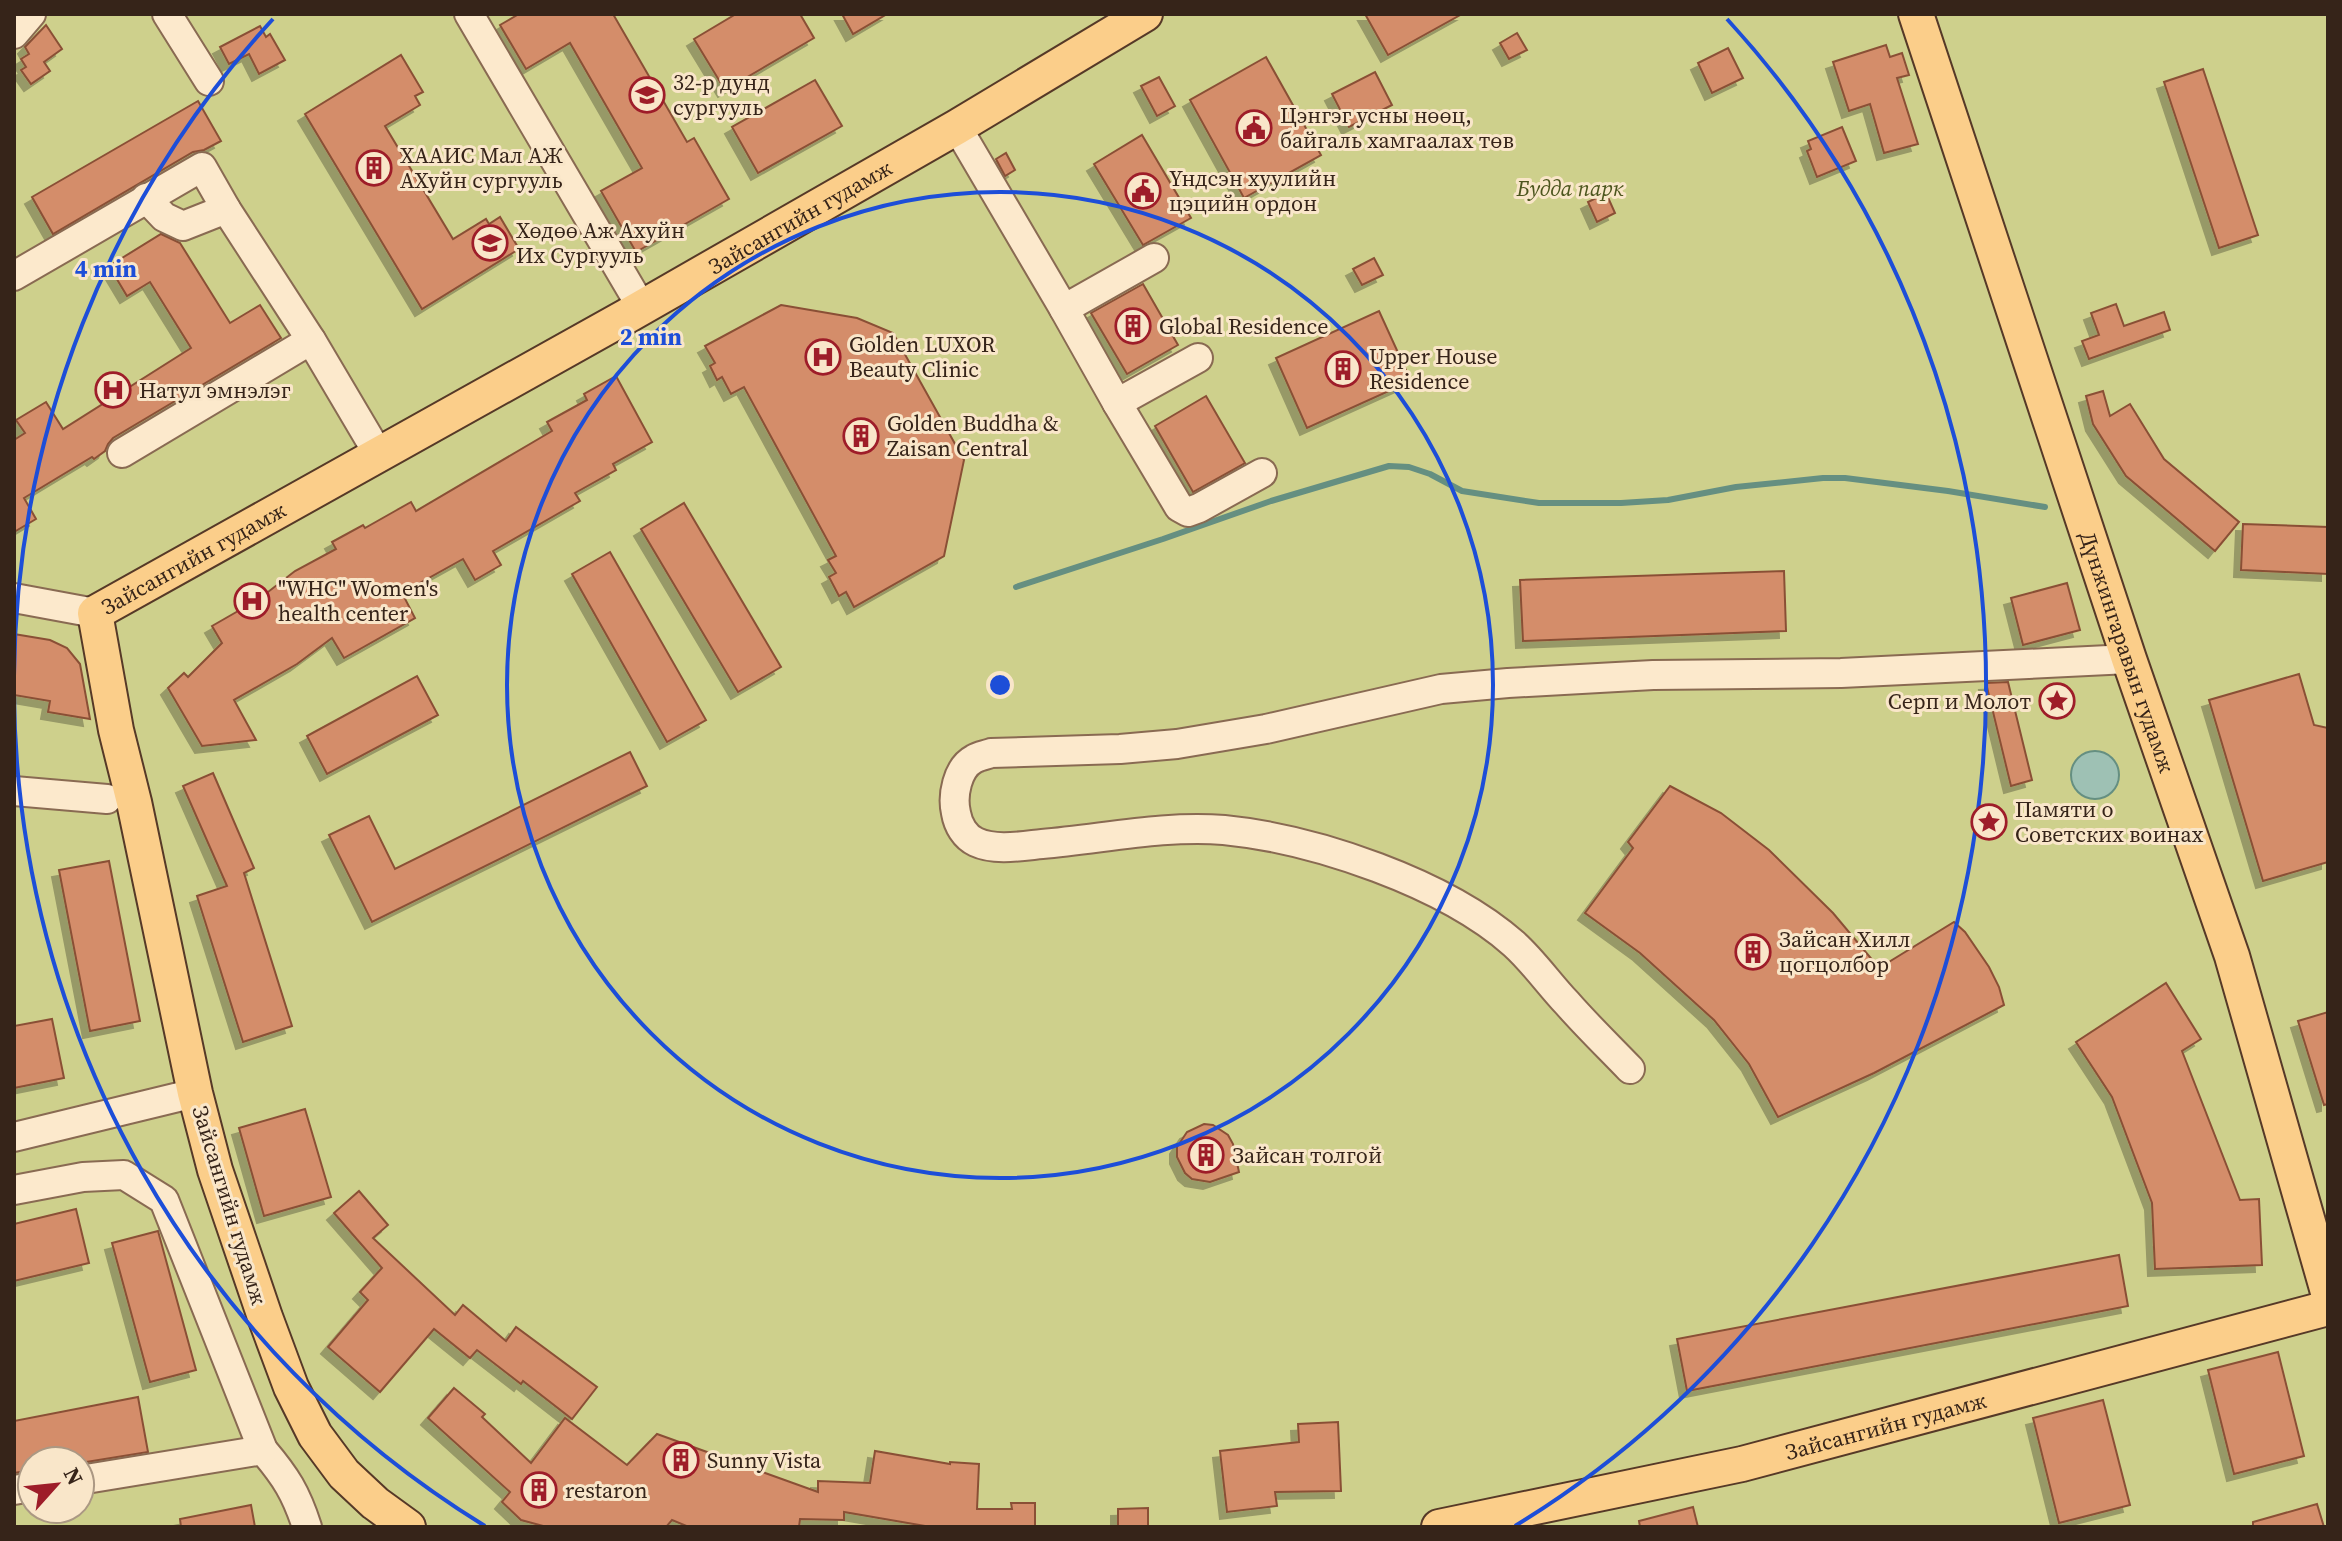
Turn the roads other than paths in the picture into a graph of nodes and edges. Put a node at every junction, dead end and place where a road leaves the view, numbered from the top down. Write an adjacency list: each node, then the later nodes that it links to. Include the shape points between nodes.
1 (31, 14): 6 (street)
2 (167, 14): 7 (street)
3 (469, 14): 13 (street)
4 (1145, 14): 8 (main road, Зайсангийн гудамж)
5 (1916, 14): 23 (main road, Дүнжингаравын гудамж)
6 (14, 34)
7 (209, 81)
8 (957, 127): 13 (main road, Зайсангийн гудамж); 14 (street)
9 (146, 198): 10 (street, via 164,217 183,226); 10 (street, via 202,167); 12 (street)
10 (226, 209): 15 (street)
11 (1154, 258): 14 (street)
12 (14, 276)
13 (642, 308): 19 (main road, Зайсангийн гудамж)
14 (1064, 309): 17 (street)
15 (311, 340): 18 (street); 19 (street)
16 (1198, 358): 17 (street)
17 (1117, 403): 20 (street, via 1179,507 1188,512)
18 (122, 453)
19 (379, 455): 22 (main road, Зайсангийн гудамж)
20 (1262, 473)
21 (14, 598): 22 (street)
22 (95, 613): 27 (main road, Зайсангийн гудамж)
23 (2129, 659): 26 (street, via 1841,673 1639,676 1441,689 1177,744 991,753 968,763 959,779 955,809 960,825 969,838 985,845 1220,830 1310,846 1415,882 1478,916 1517,946); 30 (main road, Дүнжингаравын гудамж, via 2232,956)
24 (14, 791): 25 (street)
25 (107, 799)
26 (1630, 1069)
27 (195, 1093): 28 (street); 35 (main road, Зайсангийн гудамж, via 220,1185 291,1387 315,1435 344,1474)
28 (14, 1137)
29 (14, 1190): 32 (street, via 124,1175 164,1200)
30 (2328, 1292)
31 (2328, 1308): 36 (main road, Зайсангийн гудамж, via 1742,1464)
32 (263, 1450): 33 (street); 34 (street, via 297,1497)
33 (96, 1477)
34 (307, 1527)
35 (408, 1527)
36 (1439, 1527)

